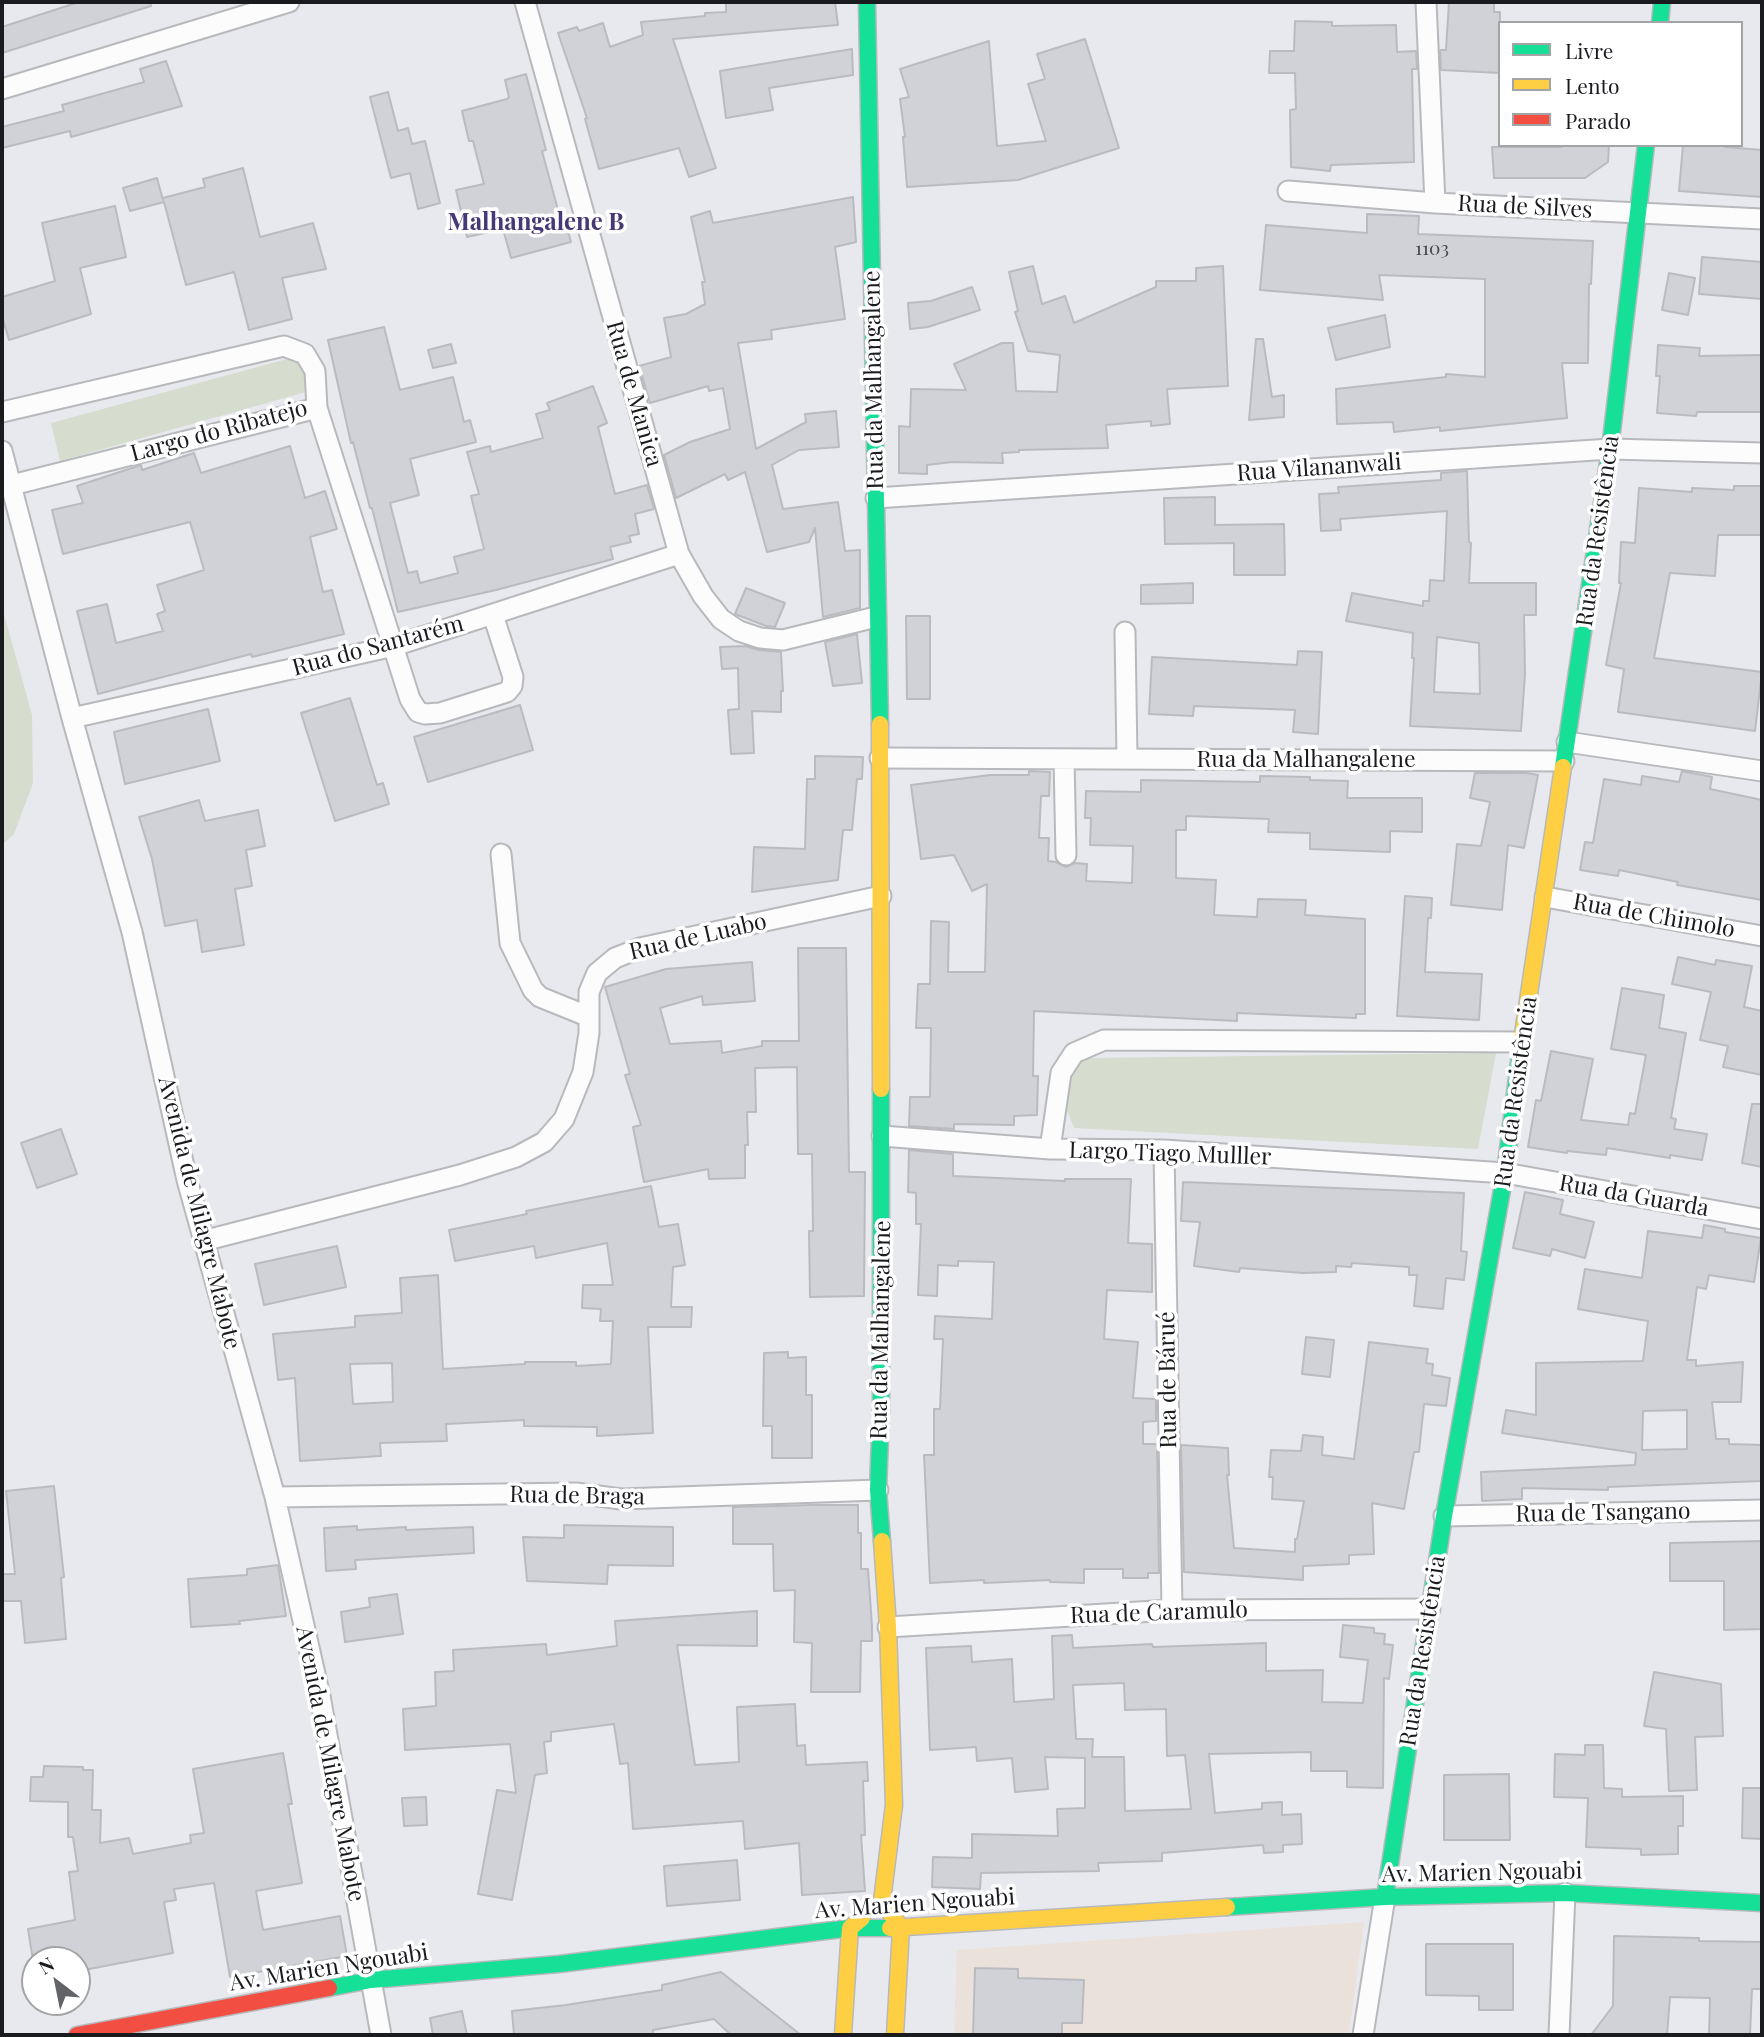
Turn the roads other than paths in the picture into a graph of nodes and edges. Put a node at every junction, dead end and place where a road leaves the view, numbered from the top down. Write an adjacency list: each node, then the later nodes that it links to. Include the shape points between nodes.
1 (284, 2): 7 (street)
2 (525, 2): 20 (street, Rua de Manica)
3 (867, 2): 19 (street, Rua da Malhangalene)
4 (1426, 2): 10 (street)
5 (1662, 2): 6 (street)
6 (1660, 21)
7 (2, 89)
8 (1646, 147): 11 (street, Rua da Resistência)
9 (1288, 191): 10 (street, Rua de Silves)
10 (1435, 203): 11 (street, Rua de Silves)
11 (1639, 212): 12 (street, Rua de Silves); 15 (street, Rua da Resistência)
12 (1762, 219)
13 (317, 408): 14 (street, Largo do Ribatejo, via 315,371 305,354 284,346); 18 (street, Largo do Ribatejo); 24 (street)
14 (2, 412)
15 (1610, 449): 17 (street, Rua Vilananwali); 19 (street, Rua Vilananwali); 26 (street, Rua da Resistência)
16 (2, 451): 18 (street, Avenida de Milagre Mabote)
17 (1762, 453)
18 (12, 485): 25 (street, Avenida de Milagre Mabote)
19 (876, 498): 22 (street, Rua da Malhangalene)
20 (679, 554): 21 (street, Rua do Santarém); 22 (street, Rua de Manica, via 721,619 760,638 783,639)
21 (493, 615): 24 (street, Rua do Santarém); 24 (street, via 512,686 507,692 440,713 425,714 413,707)
22 (876, 617): 27 (street, Rua da Malhangalene)
23 (1125, 632): 29 (street)
24 (394, 646): 25 (street, Rua do Santarém)
25 (72, 718): 43 (street, Avenida de Milagre Mabote, via 132,932)
26 (1565, 752): 29 (street, Rua da Malhangalene); 30 (street, Rua da Malhangalene); 34 (street, Rua da Resistência)
27 (880, 758): 28 (street, Rua da Malhangalene); 33 (street, Rua da Malhangalene)
28 (1064, 759): 29 (street, Rua da Malhangalene); 32 (street)
29 (1127, 759)
30 (1762, 771)
31 (501, 854): 36 (street, via 510,943 533,990)
32 (1066, 855)
33 (881, 896): 36 (street, Rua de Luabo, via 640,948 615,958 597,973); 38 (street, Rua da Malhangalene)
34 (1545, 897): 35 (street, Rua de Chimolo); 37 (street, Rua da Resistência)
35 (1762, 936)
36 (587, 1016): 43 (street, Rua de Luabo, via 589,1033 579,1084 564,1119 544,1142 516,1157 460,1175)
37 (1522, 1042): 39 (street, Largo Tiago Mulller, via 1104,1040 1074,1053 1061,1073); 41 (street, Rua da Resistência)
38 (882, 1136): 39 (street); 44 (street, Rua da Malhangalene)
39 (1051, 1149): 40 (street, Largo Tiago Mulller)
40 (1164, 1150): 41 (street, Largo Tiago Mulller); 49 (street, Rua de Bárué)
41 (1505, 1174): 42 (street, Rua da Guarda); 47 (street, Rua da Resistência)
42 (1762, 1219)
43 (203, 1241): 45 (street, Avenida de Milagre Mabote)
44 (878, 1490): 45 (street, Rua de Braga, via 621,1499 576,1493); 50 (street, Rua da Malhangalene)
45 (275, 1497): 57 (street, Avenida de Milagre Mabote, via 320,1696)
46 (1762, 1510): 47 (street, Rua de Tsangano)
47 (1444, 1516): 48 (street, Rua da Resistência)
48 (1430, 1609): 49 (street, Rua de Caramulo); 52 (street, Rua da Resistência)
49 (1172, 1610): 50 (street, Rua de Caramulo)
50 (888, 1627): 53 (street, Rua da Malhangalene, via 894,1805)
51 (1565, 1893): 52 (street, Av. Marien Ngouabi); 54 (street, Av. Marien Ngouabi); 63 (street)
52 (1385, 1897): 55 (street, Av. Marien Ngouabi); 62 (street, Rua da Resistência)
53 (882, 1901): 55 (street); 56 (street)
54 (1762, 1903)
55 (901, 1927): 56 (street, Av. Marien Ngouabi); 61 (street)
56 (850, 1928): 57 (street, Av. Marien Ngouabi, via 559,1964); 60 (street)
57 (371, 1980): 58 (street, Av. Marien Ngouabi); 59 (street, Avenida de Milagre Mabote)
58 (77, 2035)
59 (381, 2035)
60 (843, 2035)
61 (895, 2035)
62 (1363, 2035)
63 (1559, 2035)

